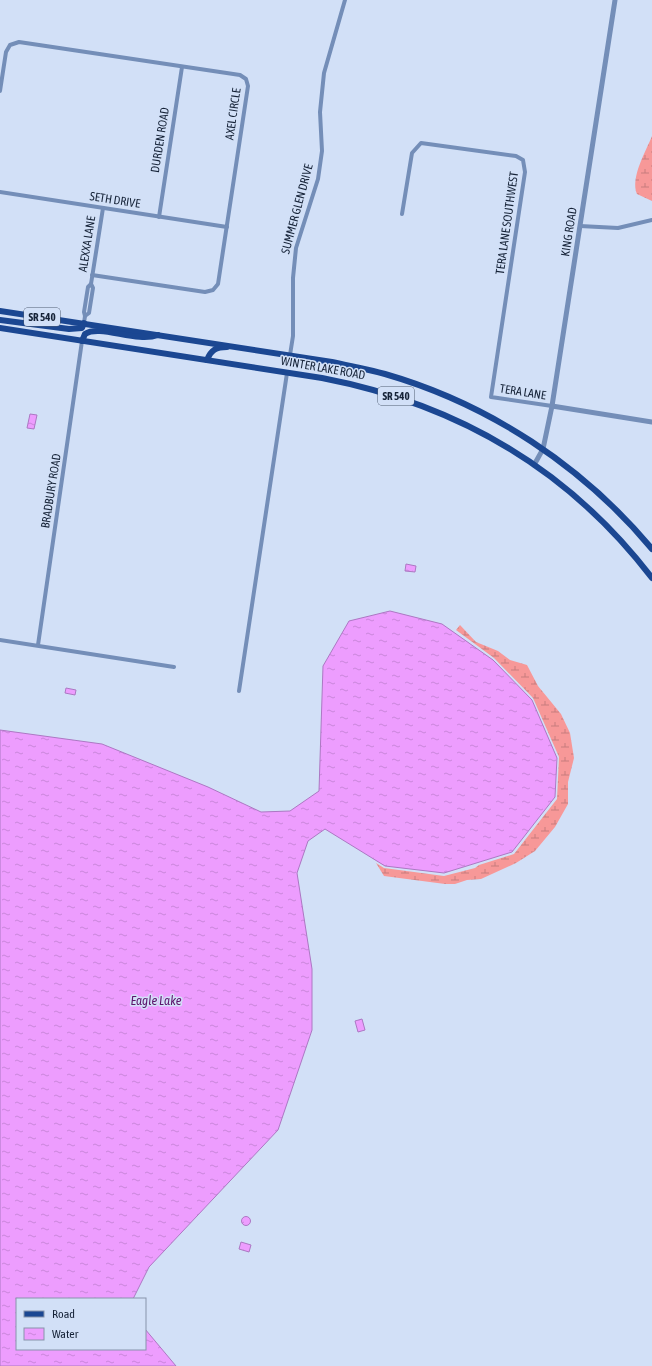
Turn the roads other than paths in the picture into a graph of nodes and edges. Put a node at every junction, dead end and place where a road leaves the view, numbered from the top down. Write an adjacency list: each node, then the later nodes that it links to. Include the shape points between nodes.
1 (345, 0): 20 (street, SUMMER GLEN DRIVE, via 324,73 320,112 322,151 318,179 296,248)
2 (615, 0): 10 (street, KING ROAD)
3 (182, 67): 4 (street, AXEL CIRCLE, via 19,42 10,45 6,52); 8 (street, DURDEN ROAD); 11 (street, AXEL CIRCLE, via 240,75 246,79 248,86)
4 (0, 91)
5 (0, 192): 6 (street, SETH DRIVE)
6 (103, 208): 8 (street, SETH DRIVE); 12 (street, ALEXXA LANE)
7 (402, 214): 23 (street, TERA LANE SOUTHWEST, via 412,153 421,143 516,156 524,161 525,172)
8 (159, 216): 11 (street, SETH DRIVE)
9 (652, 220): 10 (street, via 618,228)
10 (580, 226): 24 (street, KING ROAD)
11 (226, 227): 12 (street, AXEL CIRCLE, via 218,284 213,290 205,292)
12 (92, 275): 15 (street, ALEXXA LANE, via 93,288 89,313 85,316)
13 (0, 310): 15 (main road, WINTER LAKE ROAD / SR 540)
14 (0, 320): 15 (main road, via 73,330 82,328)
15 (84, 323): 17 (main road, WINTER LAKE ROAD / SR 540)
16 (0, 328): 18 (main road, WINTER LAKE ROAD / SR 540)
17 (160, 334): 18 (main road, via 144,338 94,331 85,334); 19 (main road, WINTER LAKE ROAD / SR 540)
18 (82, 341): 21 (main road, WINTER LAKE ROAD / SR 540); 31 (street, BRADBURY ROAD)
19 (268, 351): 20 (main road, WINTER LAKE ROAD / SR 540); 21 (main road, via 219,347 210,352)
20 (290, 355): 26 (main road, WINTER LAKE ROAD / SR 540, via 385,374 417,385 466,404)
21 (207, 360): 22 (main road, WINTER LAKE ROAD / SR 540)
22 (287, 372): 27 (main road, WINTER LAKE ROAD / SR 540, via 360,385 423,406 454,418); 33 (street)
23 (491, 397): 24 (street, TERA LANE)
24 (552, 406): 25 (street); 26 (street, KING ROAD)
25 (652, 422)
26 (543, 449): 27 (street, KING ROAD); 28 (main road, WINTER LAKE ROAD / SR 540, via 597,492)
27 (534, 465): 29 (main road, WINTER LAKE ROAD / SR 540, via 567,490 605,525)
28 (652, 549)
29 (652, 578)
30 (0, 640): 31 (street)
31 (38, 645): 32 (street)
32 (174, 667)
33 (239, 691)

